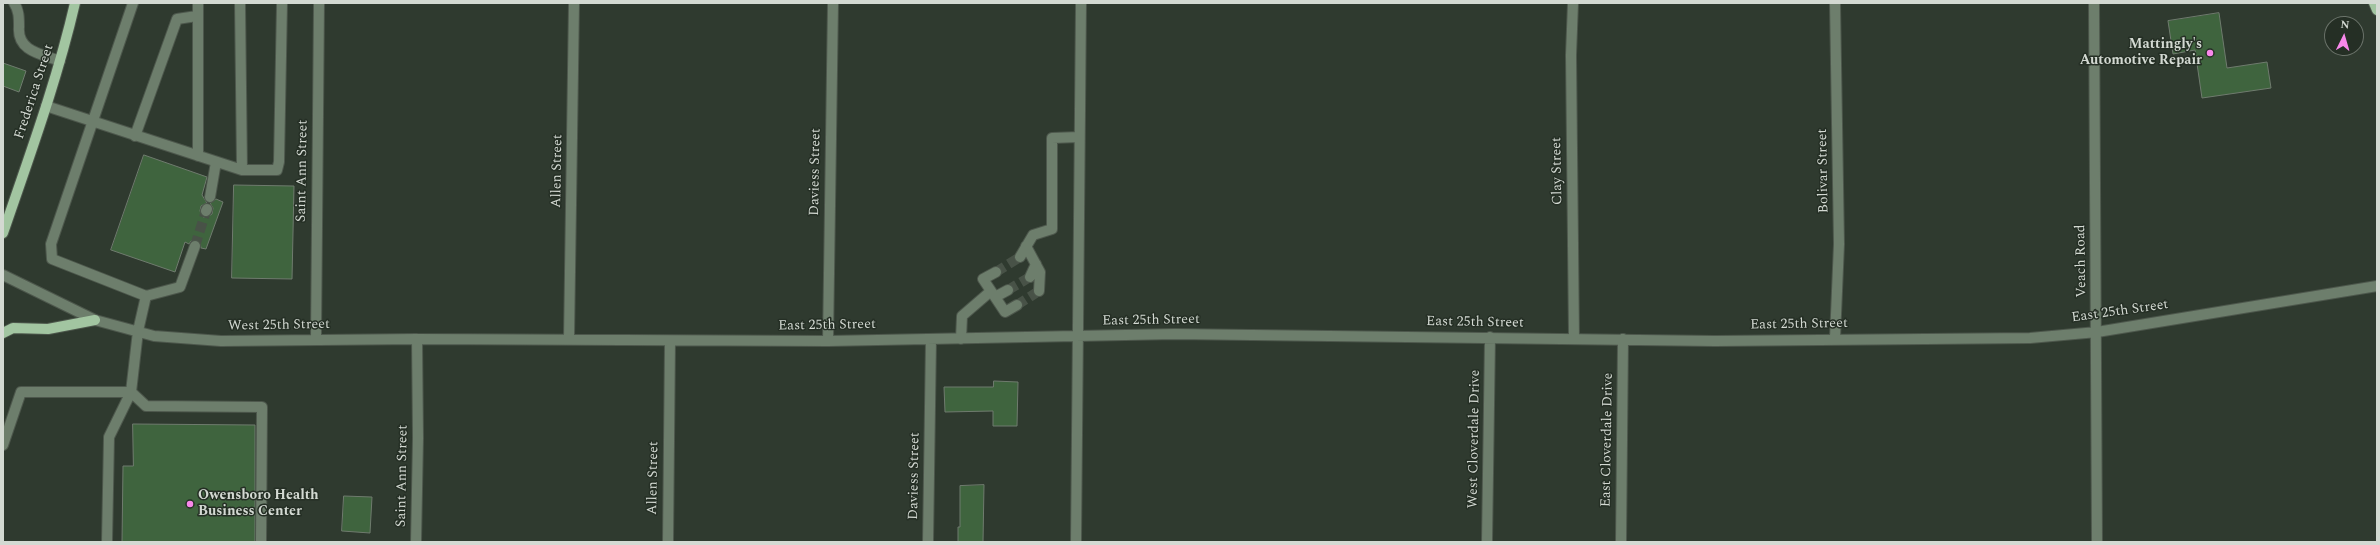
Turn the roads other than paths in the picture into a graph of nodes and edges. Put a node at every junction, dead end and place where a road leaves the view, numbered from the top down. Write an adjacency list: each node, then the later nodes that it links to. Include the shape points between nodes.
1 (14, 3): 17 (street, via 18,9 18,35 22,43 29,50)
2 (75, 3): 17 (main road, Frederica Street)
3 (133, 3): 19 (street)
4 (198, 3): 16 (street)
5 (240, 3): 24 (street)
6 (282, 3): 24 (street, via 279,162 277,170)
7 (319, 3): 49 (street, Saint Ann Street)
8 (574, 3): 51 (street, Allen Street)
9 (832, 3): 54 (street, Daviess Street)
10 (1081, 3): 21 (street)
11 (1573, 3): 47 (street, Clay Street, via 1571,55)
12 (1835, 3): 48 (street, Bolivar Street, via 1839,244)
13 (2094, 3): 42 (street, Veach Road)
14 (2374, 3): 15 (main road)
15 (2377, 10)
16 (198, 16): 20 (street, via 177,19); 22 (street)
17 (60, 61): 18 (main road, Frederica Street)
18 (46, 106): 19 (street); 26 (main road, Frederica Street)
19 (92, 123): 20 (street); 38 (street, via 52,244 52,259)
20 (135, 136): 22 (street)
21 (1079, 137): 28 (street, via 1052,138 1052,229 1033,235); 44 (street)
22 (198, 156): 23 (street)
23 (216, 162): 24 (street); 25 (street)
24 (242, 170)
25 (210, 197)
26 (3, 233)
27 (195, 246): 38 (street, via 180,287)
28 (1026, 246): 29 (street); 30 (street)
29 (1020, 257)
30 (1036, 264): 33 (street); 36 (street, via 1040,272)
31 (996, 272): 37 (street, via 983,279)
32 (3, 275): 40 (street, West 25th Street)
33 (1030, 277)
34 (2377, 286): 42 (street, East 25th Street)
35 (1008, 290): 37 (street)
36 (1039, 292)
37 (993, 294): 39 (street, via 1005,312); 46 (street, via 962,316)
38 (146, 296): 41 (street)
39 (1016, 305)
40 (95, 320): 41 (street, West 25th Street); 43 (main road, via 48,329 13,328)
41 (138, 332): 49 (street, West 25th Street, via 187,340); 56 (street)
42 (2097, 332): 48 (street, East 25th Street, via 2030,338); 66 (street, Veach Road)
43 (3, 333)
44 (1077, 336): 45 (street, East 25th Street, via 1175,334); 46 (street, East 25th Street); 63 (street)
45 (1490, 337): 47 (street, East 25th Street); 64 (street, West Cloverdale Drive)
46 (961, 338): 52 (street, East 25th Street)
47 (1574, 338): 53 (street, East 25th Street)
48 (1835, 338): 53 (street, East 25th Street, via 1714,341)
49 (316, 339): 50 (street, West 25th Street)
50 (417, 339): 51 (street, West 25th Street); 60 (street, Saint Ann Street)
51 (569, 339): 55 (street, East 25th Street)
52 (931, 339): 54 (street, East 25th Street); 62 (street, Daviess Street)
53 (1623, 339): 65 (street, East Cloverdale Drive)
54 (828, 340): 55 (street, East 25th Street)
55 (670, 341): 61 (street, Allen Street)
56 (131, 392): 57 (street, via 21,392); 58 (street, via 110,437); 59 (street, via 146,406 262,407)
57 (3, 445)
58 (107, 542)
59 (261, 542)
60 (416, 542)
61 (668, 542)
62 (928, 542)
63 (1076, 542)
64 (1487, 542)
65 (1621, 542)
66 (2097, 542)

